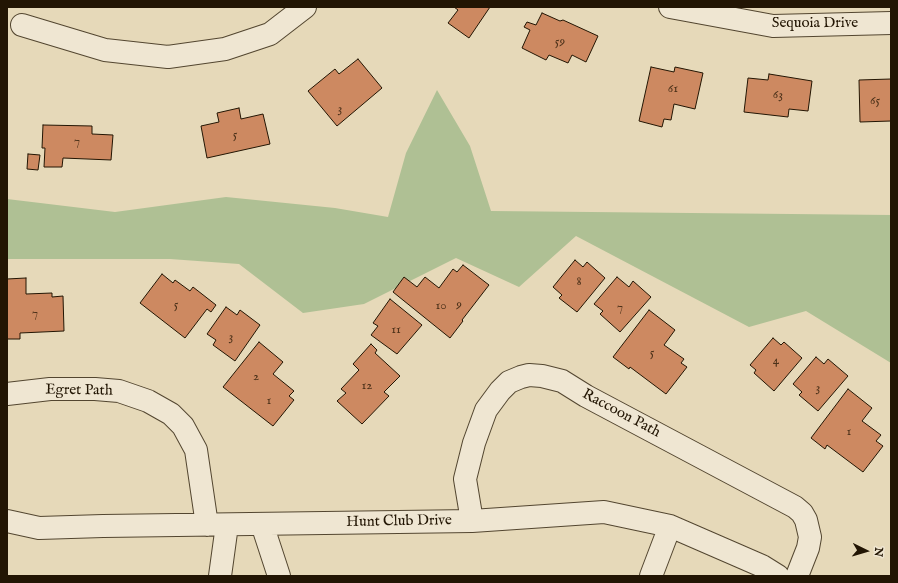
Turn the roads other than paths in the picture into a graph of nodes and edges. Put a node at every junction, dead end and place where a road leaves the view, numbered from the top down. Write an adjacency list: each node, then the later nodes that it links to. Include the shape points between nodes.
1 (305, 7): 4 (street, via 270,34 224,49 168,57 105,50)
2 (670, 7): 3 (street, Sequoia Drive, via 773,26)
3 (891, 23)
4 (22, 25)
5 (7, 394): 9 (street, Egret Path, via 50,389 119,391 148,401 171,414 183,426 196,450)
6 (7, 521): 9 (street, Hunt Club Drive, via 39,528)
7 (472, 521): 8 (street, Hunt Club Drive); 10 (street, Hunt Club Drive, via 604,512); 15 (street, Raccoon Path, via 465,479 486,410 510,382 529,375 542,376 562,381 795,506 806,520 810,537)
8 (262, 524): 9 (street, Hunt Club Drive); 12 (street)
9 (217, 525): 11 (street, Egret Path)
10 (670, 526): 13 (street); 14 (street, Hunt Club Drive, via 762,566)
11 (220, 576)
12 (279, 576)
13 (651, 576)
14 (778, 576)
15 (797, 576)

